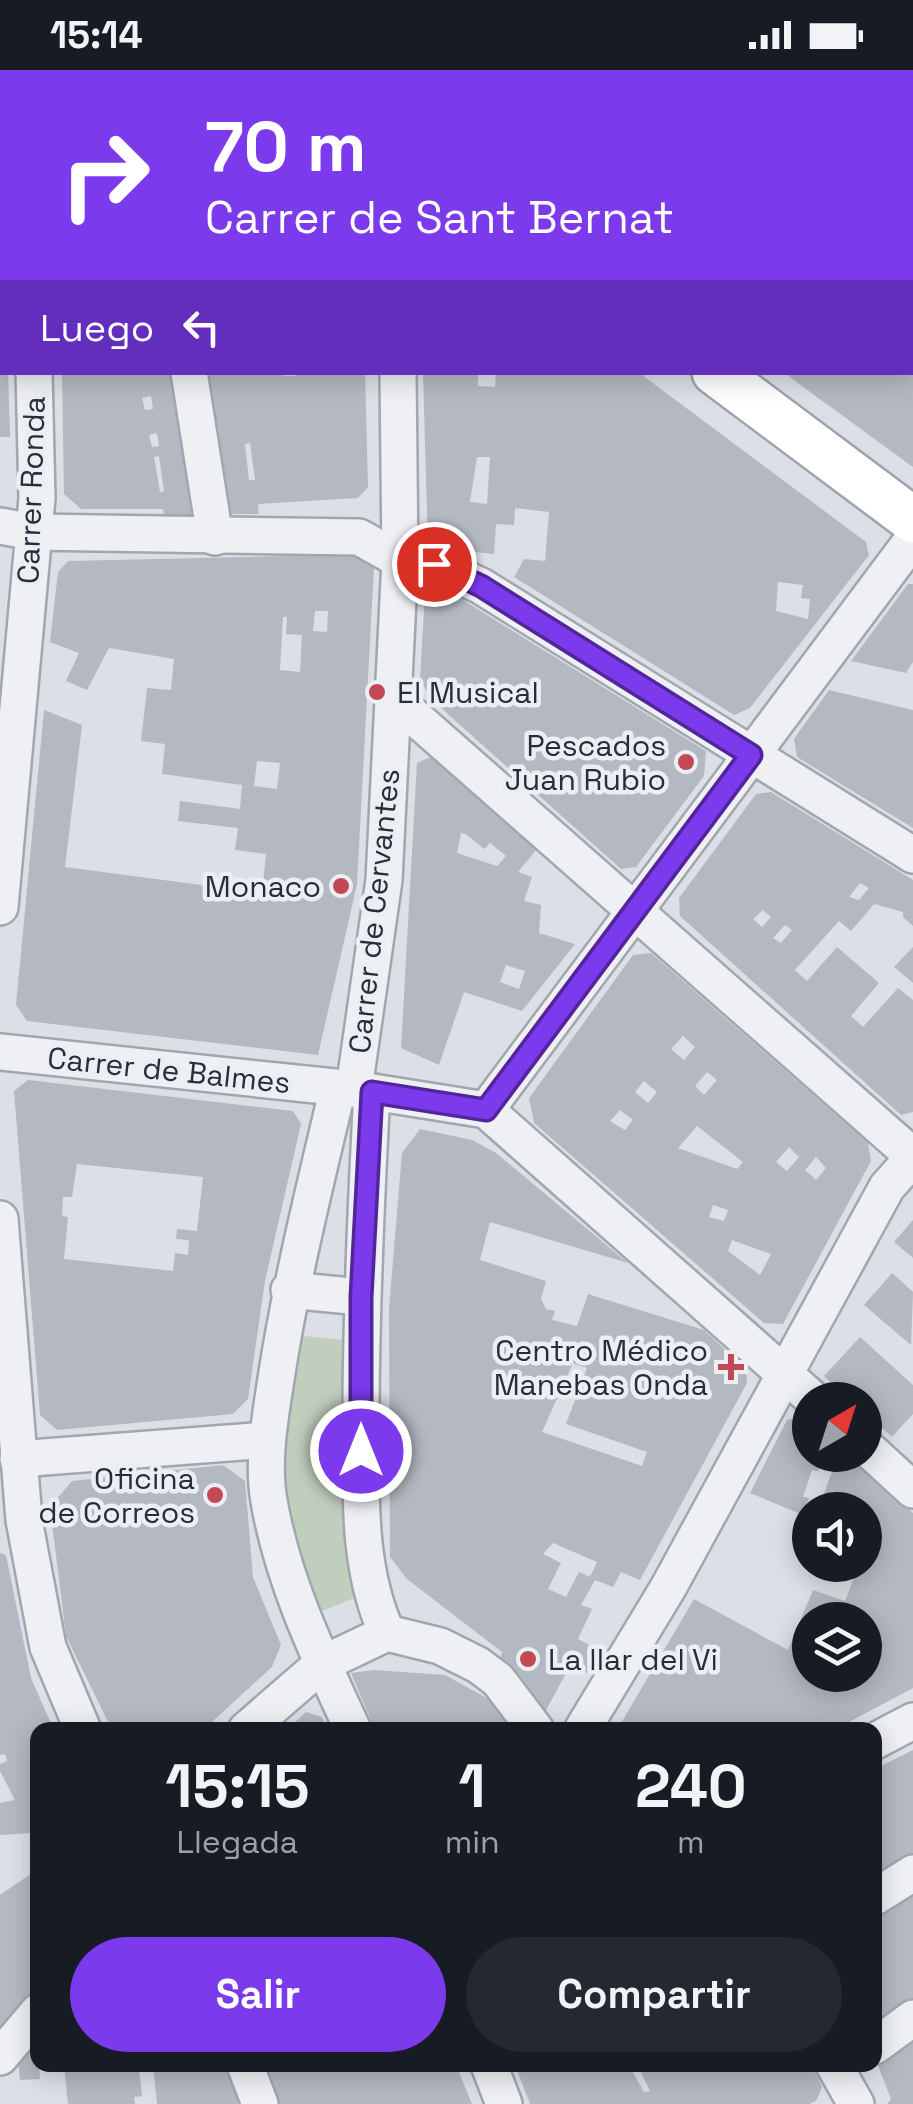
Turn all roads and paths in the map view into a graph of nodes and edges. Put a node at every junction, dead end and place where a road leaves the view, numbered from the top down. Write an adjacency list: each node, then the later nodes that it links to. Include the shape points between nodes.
1 (34, 375): 6 (street, Carrer Ronda, via 37,498)
2 (189, 375): 7 (street)
3 (398, 375): 9 (street, Carrer de Cervantes)
4 (719, 375): 5 (main road)
5 (913, 520)
6 (17, 529): 7 (street); 13 (street, Carrer Ronda)
7 (215, 536): 9 (street, via 359,537)
8 (913, 539): 11 (street)
9 (400, 560): 10 (street, Carrer de Cervantes); 11 (street, via 434,564 481,586)
10 (394, 698): 14 (street); 16 (street, Carrer de Cervantes, via 384,880)
11 (751, 755): 12 (street); 14 (street)
12 (913, 854)
13 (0, 907)
14 (637, 911): 17 (street); 18 (street)
15 (0, 1052): 16 (street, Carrer de Balmes)
16 (355, 1090): 17 (street, Carrer de Balmes); 20 (street, Carrer de Cervantes); 21 (street, Carrer de Cervantes)
17 (486, 1110): 22 (street)
18 (913, 1157): 22 (street, via 887,1188)
19 (0, 1219): 25 (street)
20 (290, 1290): 21 (street); 24 (street, Carrer de Cervantes)
21 (361, 1297): 29 (street, Carrer de Cervantes, via 361,1528)
22 (785, 1374): 23 (street); 36 (street)
23 (794, 1382)
24 (267, 1440): 25 (street); 30 (street, Carrer de Cervantes, via 268,1497 280,1550)
25 (18, 1459): 28 (street)
26 (882, 1462): 27 (street)
27 (913, 1490)
28 (12, 1520): 32 (street, via 48,1647)
29 (386, 1633): 30 (street); 35 (street, via 478,1664)
30 (322, 1664): 33 (street); 34 (street, Carrer de Cervantes)
31 (913, 1721): 37 (street)
32 (79, 1722)
33 (255, 1722)
34 (349, 1722)
35 (530, 1722)
36 (587, 1722)
37 (882, 1738)
38 (913, 1873): 39 (street)
39 (882, 1893)
40 (913, 2018): 42 (street)
41 (30, 2021): 43 (street)
42 (882, 2041)
43 (0, 2057)
44 (248, 2072): 46 (street)
45 (492, 2072): 47 (street)
46 (260, 2104)
47 (504, 2104)

